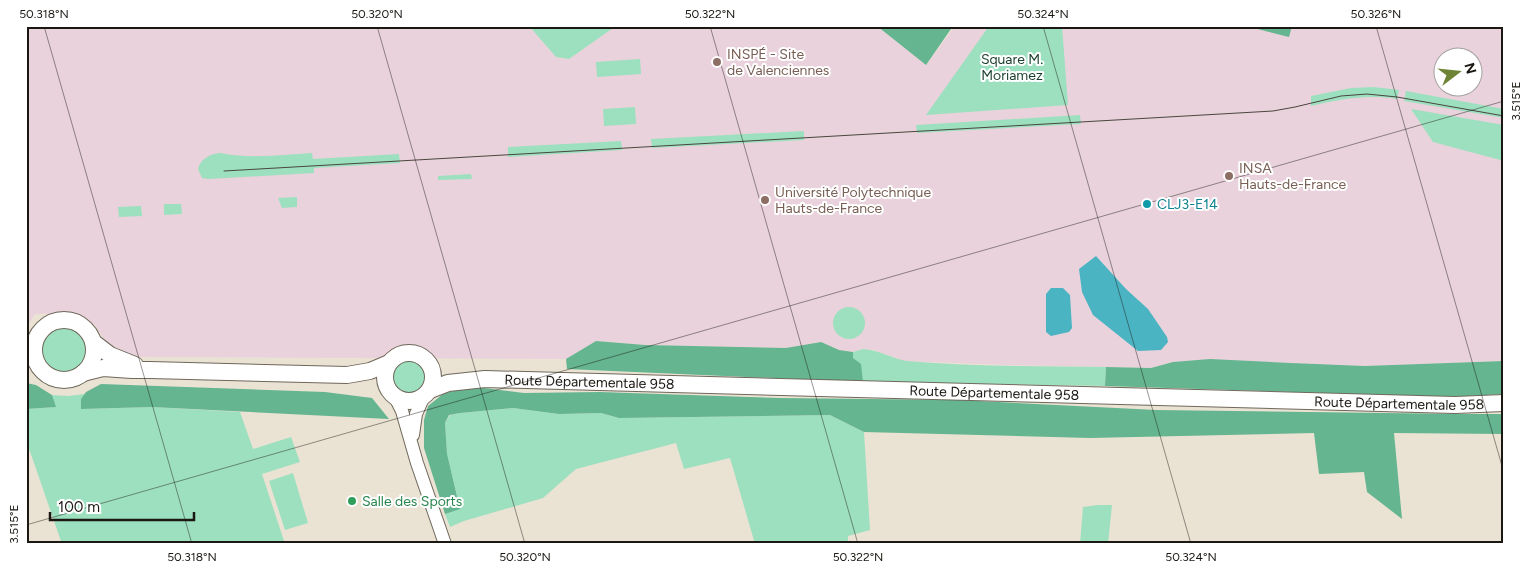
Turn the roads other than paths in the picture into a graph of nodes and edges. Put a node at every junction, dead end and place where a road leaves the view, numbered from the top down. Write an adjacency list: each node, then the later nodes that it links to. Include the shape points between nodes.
1 (93, 342): 2 (main road, via 82,326 63,320 46,325); 6 (main road, via 115,357); 7 (main road, via 93,359)
2 (31, 346): 5 (main road, via 35,354)
3 (389, 363): 4 (main road, via 396,356 408,353 421,356); 8 (main road); 10 (main road, via 385,376)
4 (429, 364): 9 (main road, Route Départementale 958); 11 (main road, via 433,377)
5 (33, 367): 7 (main road, via 60,379 72,379)
6 (150, 370): 7 (main road, via 103,368); 8 (main road)
7 (83, 373)
8 (347, 375): 10 (main road, via 373,382)
9 (485, 379): 11 (main road, Route Départementale 958, via 448,383); 12 (main road, Route Départementale 958, via 1455,405)
10 (392, 393): 11 (main road, via 404,401 416,400); 13 (street, via 402,410)
11 (427, 393): 13 (street, via 416,414)
12 (1504, 402)
13 (412, 446): 14 (street)
14 (445, 544)

